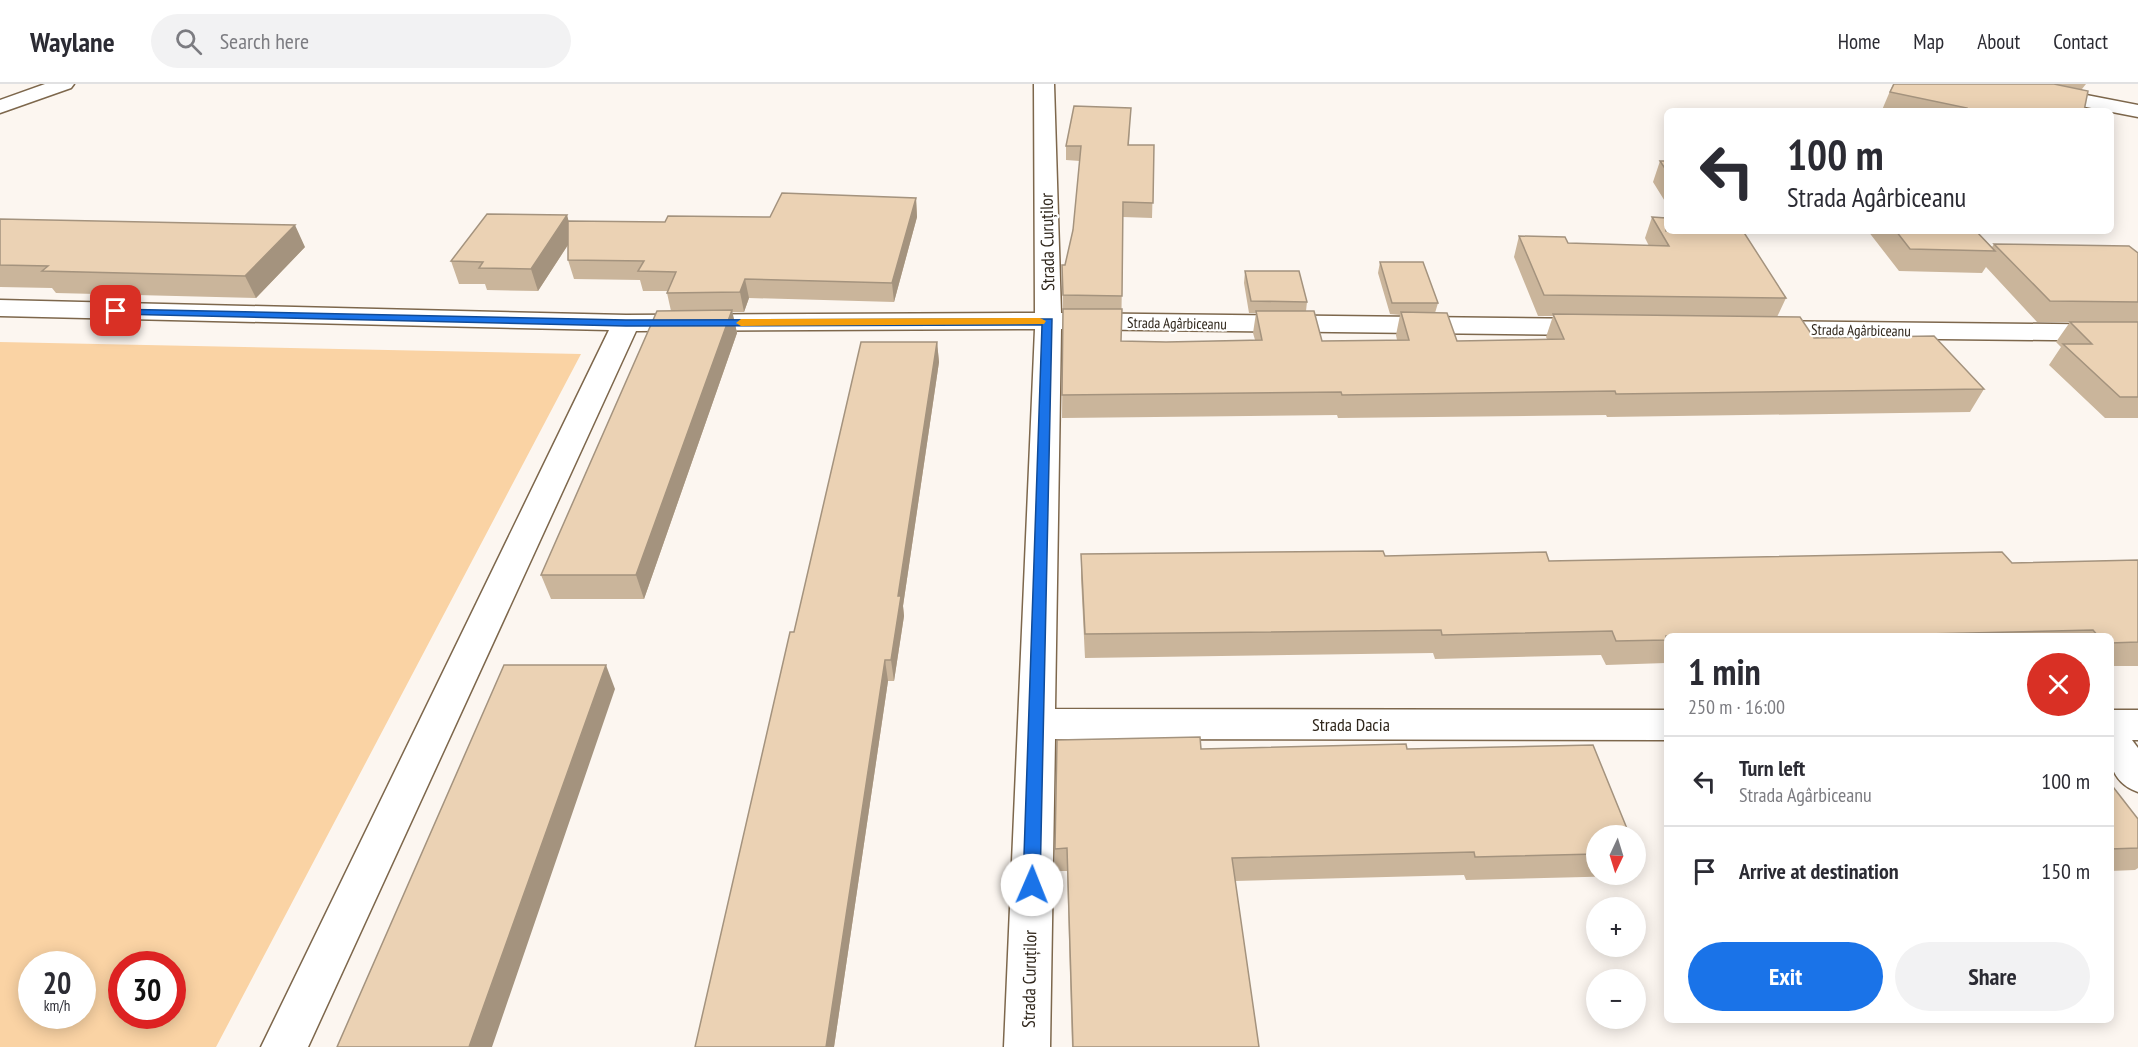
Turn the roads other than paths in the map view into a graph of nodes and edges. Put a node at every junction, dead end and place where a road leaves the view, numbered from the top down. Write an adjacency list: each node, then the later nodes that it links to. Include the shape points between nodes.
1 (64, 84): 4 (street)
2 (1044, 84): 7 (street, Strada Curuților)
3 (1999, 84): 5 (street)
4 (0, 107)
5 (2138, 111)
6 (0, 308): 8 (street, Strada Agârbiceanu)
7 (1048, 321): 8 (street, Strada Agârbiceanu); 9 (street, Strada Agârbiceanu); 12 (street, Strada Curuților)
8 (626, 323): 18 (street)
9 (1623, 327)
10 (1743, 329): 11 (street, Strada Agârbiceanu)
11 (2138, 333)
12 (1036, 724): 13 (street, Strada Dacia); 19 (street, Strada Curuților)
13 (1664, 725)
14 (2114, 725): 15 (street)
15 (2138, 725)
16 (2114, 745): 17 (street)
17 (2138, 776)
18 (284, 1047)
19 (1028, 1047)

